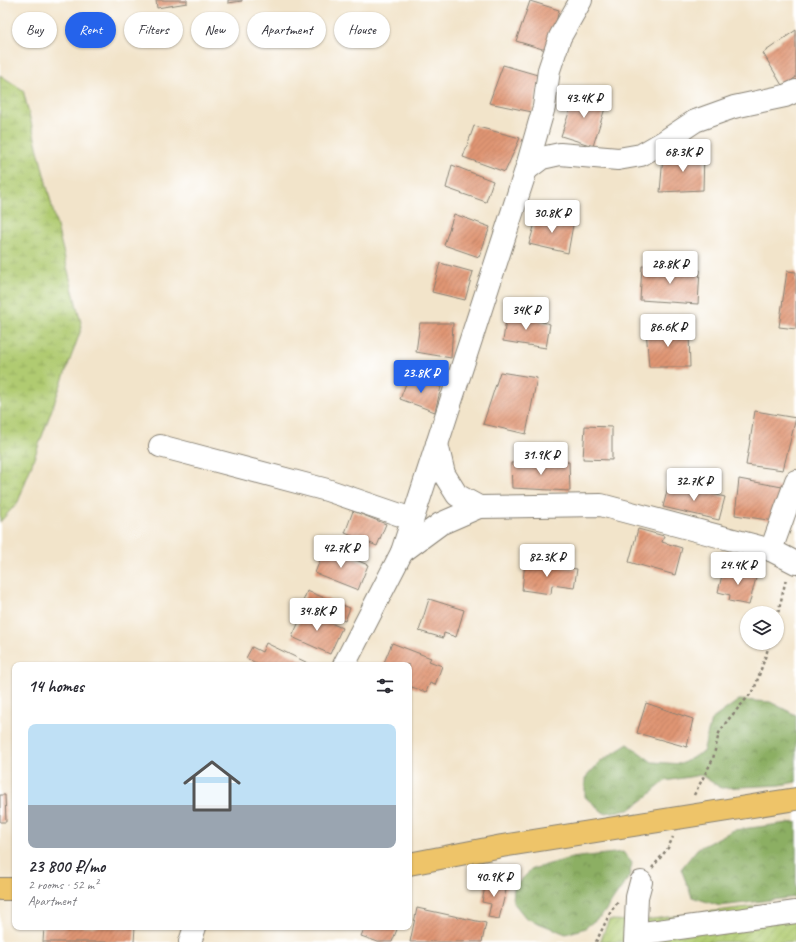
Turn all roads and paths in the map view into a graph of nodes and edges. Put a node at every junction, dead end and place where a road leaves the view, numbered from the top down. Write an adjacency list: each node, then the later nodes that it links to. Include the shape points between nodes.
1 (581, 0): 3 (street, via 560,36 549,70 544,107)
2 (796, 91): 3 (street, via 695,121 641,155 618,159 560,154 542,158)
3 (526, 170): 4 (street)
4 (437, 443): 7 (street, via 444,474 457,495); 8 (street)
5 (160, 446): 8 (street, via 327,490)
6 (796, 481): 9 (street)
7 (479, 507): 9 (street, via 601,505); 10 (street, via 440,524)
8 (412, 519): 10 (street)
9 (771, 550): 11 (street)
10 (402, 552): 14 (street)
11 (794, 563): 12 (path, via 788,570)
12 (780, 606)
13 (768, 650): 16 (path, via 754,690 720,733 712,759)
14 (346, 662)
15 (796, 799): 16 (main road)
16 (683, 816): 17 (main road)
17 (412, 863)
18 (640, 882): 23 (street, via 636,897)
19 (0, 889): 20 (main road)
20 (12, 889)
21 (796, 912): 23 (street)
22 (193, 930): 24 (street)
23 (636, 938)
24 (190, 942)

